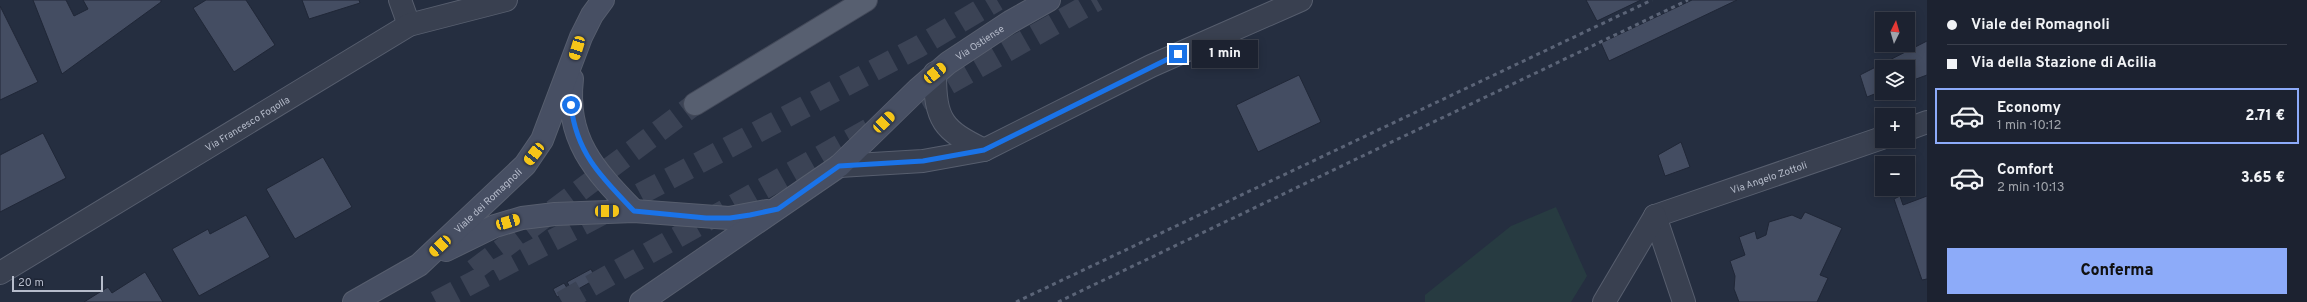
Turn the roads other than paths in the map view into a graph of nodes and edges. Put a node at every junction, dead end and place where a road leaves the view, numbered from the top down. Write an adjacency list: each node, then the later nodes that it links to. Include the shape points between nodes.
1 (400, 0): 7 (street)
2 (506, 0): 7 (street, Via Francesco Fogolla)
3 (603, 0): 8 (main road, Viale dei Romagnoli, via 586,26)
4 (866, 0): 10 (main road)
5 (1049, 0): 9 (main road, Via Ostiense, via 988,36)
6 (1301, 0): 14 (street, via 1151,66)
7 (409, 25): 20 (street, Via Francesco Fogolla)
8 (574, 58): 17 (main road, Viale dei Romagnoli, via 571,105 576,134 589,161); 19 (main road, Viale dei Romagnoli, via 548,128 534,154 514,177)
9 (935, 73): 14 (street, via 936,98 943,123 958,136); 15 (main road, Via Ostiense)
10 (695, 104)
11 (1927, 122): 12 (street)
12 (1915, 126)
13 (1875, 140): 18 (street, Via Angelo Zottoli)
14 (984, 150): 15 (street, via 923,161)
15 (839, 166): 16 (main road, Via Ostiense)
16 (778, 209): 17 (main road, Via Ostiense, via 730,218); 22 (main road)
17 (634, 211): 19 (main road, Via Ostiense, via 522,218 481,232)
18 (1655, 216): 23 (street); 24 (street)
19 (419, 265): 21 (main road, Viale dei Romagnoli)
20 (0, 273)
21 (354, 302)
22 (641, 302)
23 (1604, 302)
24 (1684, 302)

